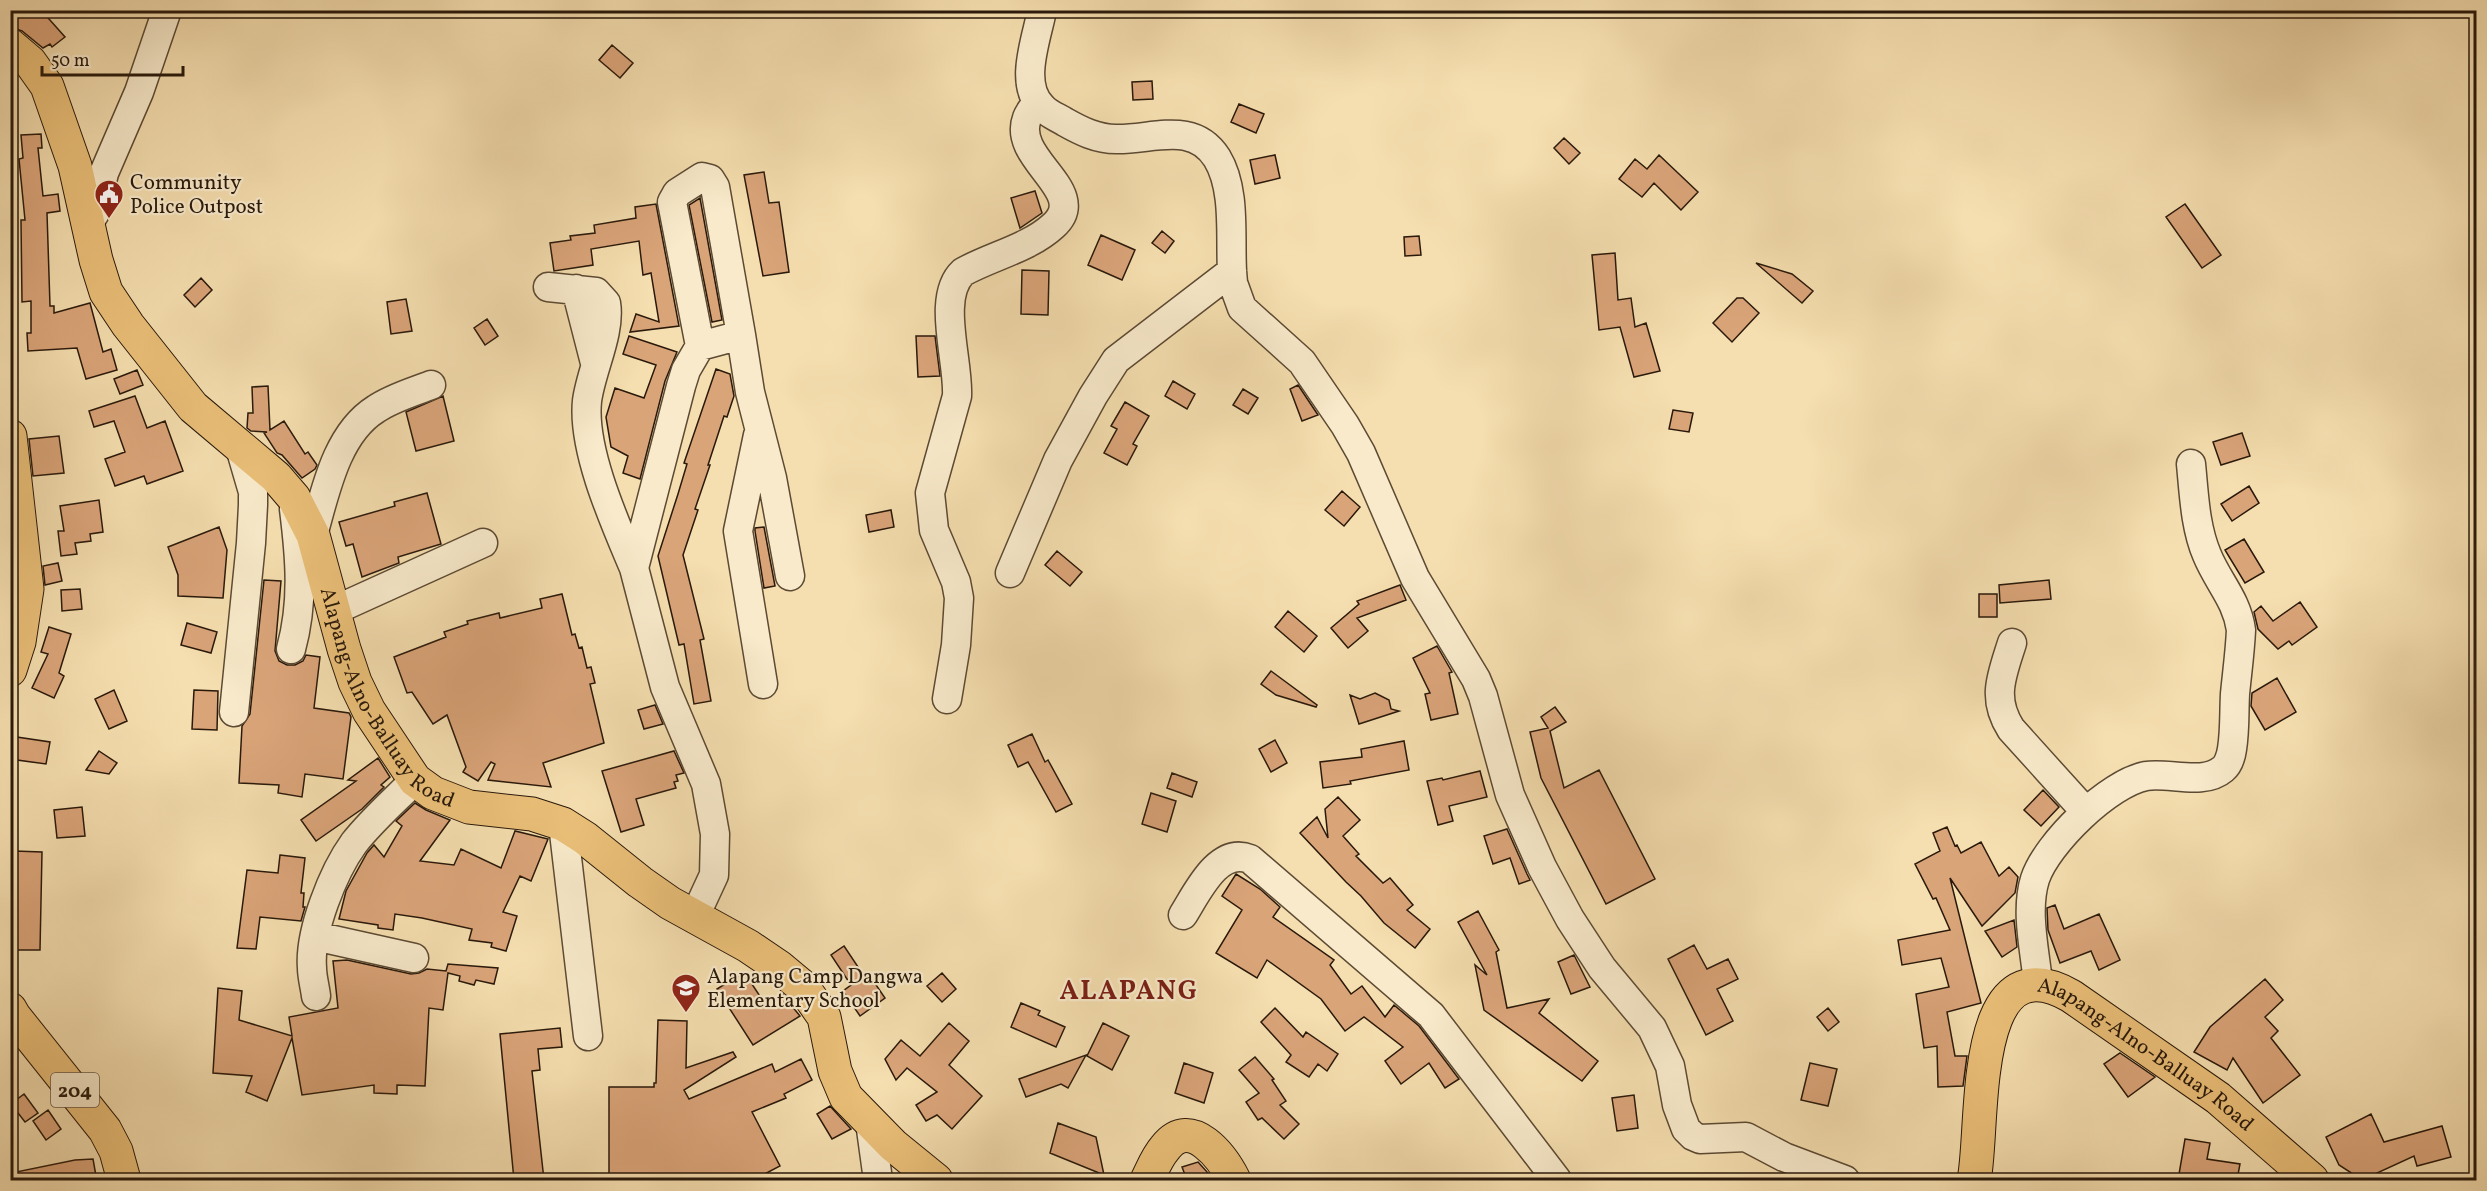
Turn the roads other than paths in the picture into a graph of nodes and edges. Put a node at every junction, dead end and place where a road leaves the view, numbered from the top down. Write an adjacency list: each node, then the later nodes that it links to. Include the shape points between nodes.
1 (167, 10): 5 (street)
2 (1042, 10): 4 (street, via 1031,74)
3 (10, 45): 5 (main road, Alapang-Alno-Balluay Road, via 30,62 47,86 75,166)
4 (1037, 102): 6 (street, via 1094,136 1118,139 1187,135 1208,146 1225,179); 26 (street, via 1027,117 1027,140 1060,191 1065,205 1062,218 1042,235 963,272 950,297 957,396 930,493 934,530 959,598)
5 (88, 224): 13 (main road, Alapang-Alno-Balluay Road, via 106,292 128,325 193,407)
6 (1232, 271): 19 (street, via 1116,360 1058,460); 46 (street, via 1242,308 1302,362 1361,453 1404,556 1476,679 1510,795 1542,867 1602,968 1657,1036 1670,1066 1686,1129 1700,1139 1746,1137 1784,1157)
7 (548, 287): 18 (street, via 576,289 595,363 587,404 588,435 602,486)
8 (741, 335): 9 (street); 9 (street, via 716,187 710,179 702,177 677,193 672,202); 11 (street)
9 (700, 346): 18 (street, via 681,386)
10 (431, 386): 16 (street, via 376,409 353,431 337,461)
11 (760, 430): 20 (street); 25 (street, via 738,531)
12 (10, 436): 24 (main road, via 27,589 20,642)
13 (239, 444): 15 (main road, Alapang-Alno-Balluay Road); 27 (street, via 253,505)
14 (2191, 464): 29 (street, via 2206,554 2234,603 2241,630 2232,751 2223,769 2216,773 2138,778)
15 (294, 498): 16 (main road, Alapang-Alno-Balluay Road); 23 (street, via 301,579)
16 (314, 535): 21 (main road, Alapang-Alno-Balluay Road)
17 (483, 543): 21 (street)
18 (634, 568): 32 (street, via 665,687 706,784 716,856 714,875)
19 (1010, 573)
20 (790, 576)
21 (333, 611): 28 (main road, Alapang-Alno-Balluay Road, via 369,711)
22 (2012, 643): 29 (street, via 2000,684 2004,717)
23 (291, 649)
24 (10, 670)
25 (763, 684)
26 (947, 699)
27 (234, 712)
28 (415, 780): 30 (main road, Alapang-Alno-Balluay Road, via 433,793 469,807 532,814); 33 (street, via 353,844 326,900)
29 (2085, 811): 35 (street, via 2035,879 2032,916)
30 (563, 824): 32 (main road, Alapang-Alno-Balluay Road, via 670,903); 38 (street)
31 (1183, 915): 45 (street, via 1220,864 1236,856 1250,859 1431,1015)
32 (695, 916): 39 (main road, Alapang-Alno-Balluay Road, via 748,946 803,987 824,1017 839,1083)
33 (315, 936): 34 (street); 36 (street, via 311,968)
34 (414, 957)
35 (2038, 983): 47 (main road, Alapang-Alno-Balluay Road, via 2001,1004 1994,1020 1982,1090); 48 (main road, Alapang-Alno-Balluay Road, via 2071,996 2218,1098)
36 (316, 996)
37 (10, 1009): 40 (main road, 204, via 105,1130)
38 (588, 1036)
39 (870, 1122): 41 (street); 42 (main road, Alapang-Alno-Balluay Road)
40 (124, 1180)
41 (878, 1180)
42 (936, 1180)
43 (1147, 1180): 44 (main road, via 1164,1148 1187,1136 1207,1143)
44 (1234, 1180)
45 (1557, 1180)
46 (1845, 1180)
47 (1974, 1180)
48 (2312, 1180)

